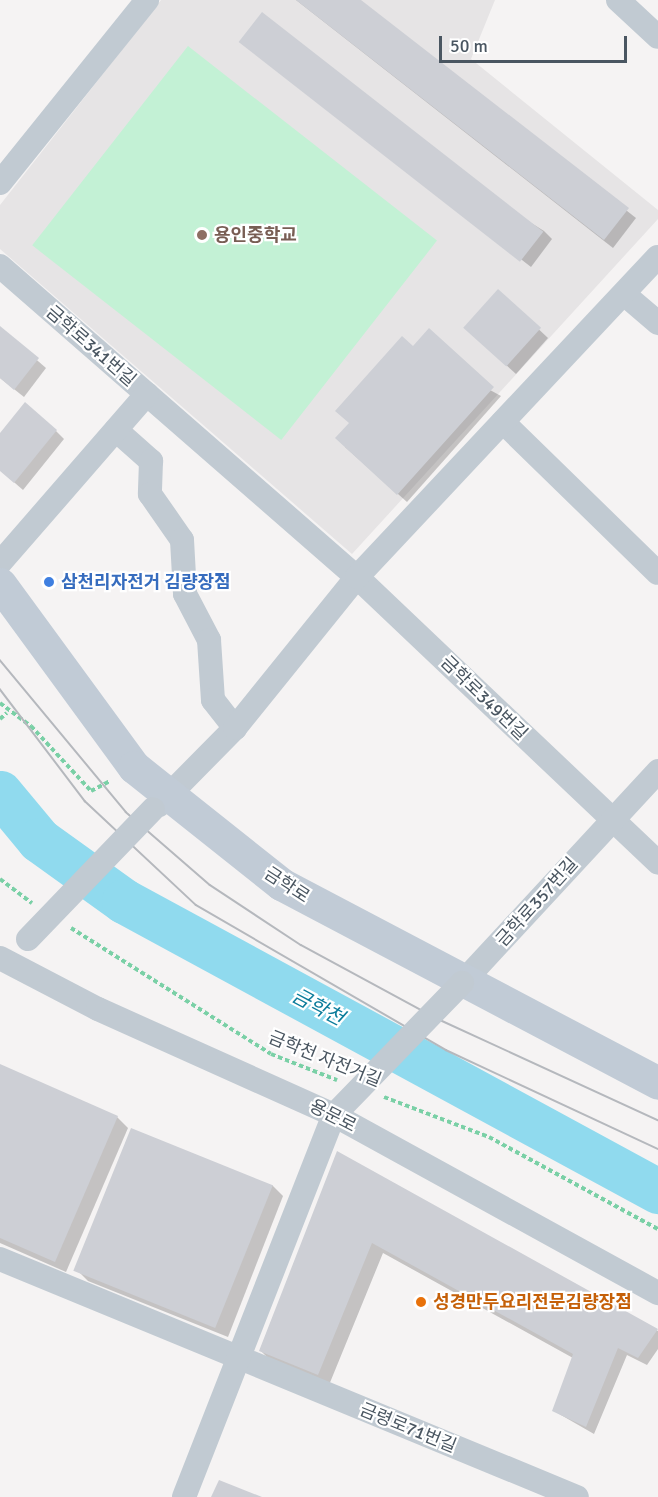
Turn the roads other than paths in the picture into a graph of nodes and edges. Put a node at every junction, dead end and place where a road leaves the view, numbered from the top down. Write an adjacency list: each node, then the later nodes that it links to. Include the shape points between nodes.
1 (147, 0): 4 (street)
2 (618, 0): 3 (street)
3 (658, 38)
4 (0, 183)
5 (658, 257): 7 (street)
6 (0, 267): 9 (street, 금학로341번길)
7 (624, 294): 8 (street); 10 (street)
8 (658, 323)
9 (147, 394): 11 (street, 금학로341번길); 14 (street, 금학로349번길)
10 (503, 422): 13 (street); 14 (street)
11 (116, 430): 12 (street, 금학로341번길); 16 (street, via 151,461 150,494 182,540 185,594 209,640 213,700)
12 (0, 563)
13 (658, 573)
14 (357, 577): 16 (street); 19 (street, 금학로349번길)
15 (0, 584): 18 (main road, 금학로)
16 (235, 728): 18 (street)
17 (658, 771): 19 (street, 금학로357번길)
18 (162, 803): 21 (street, bridge); 22 (main road, 금학로, via 281,884)
19 (612, 820): 20 (street); 22 (street, 금학로357번길)
20 (658, 863)
21 (1, 962): 24 (street, 용문로)
22 (462, 984): 23 (main road, 금학로); 24 (street, 금학로357번길, bridge)
23 (658, 1083)
24 (334, 1115): 26 (street, 용문로); 27 (street)
25 (0, 1259): 27 (street, 금령로71번길)
26 (658, 1293)
27 (239, 1360): 28 (street); 29 (street, 금령로71번길)
28 (184, 1497)
29 (577, 1497)

